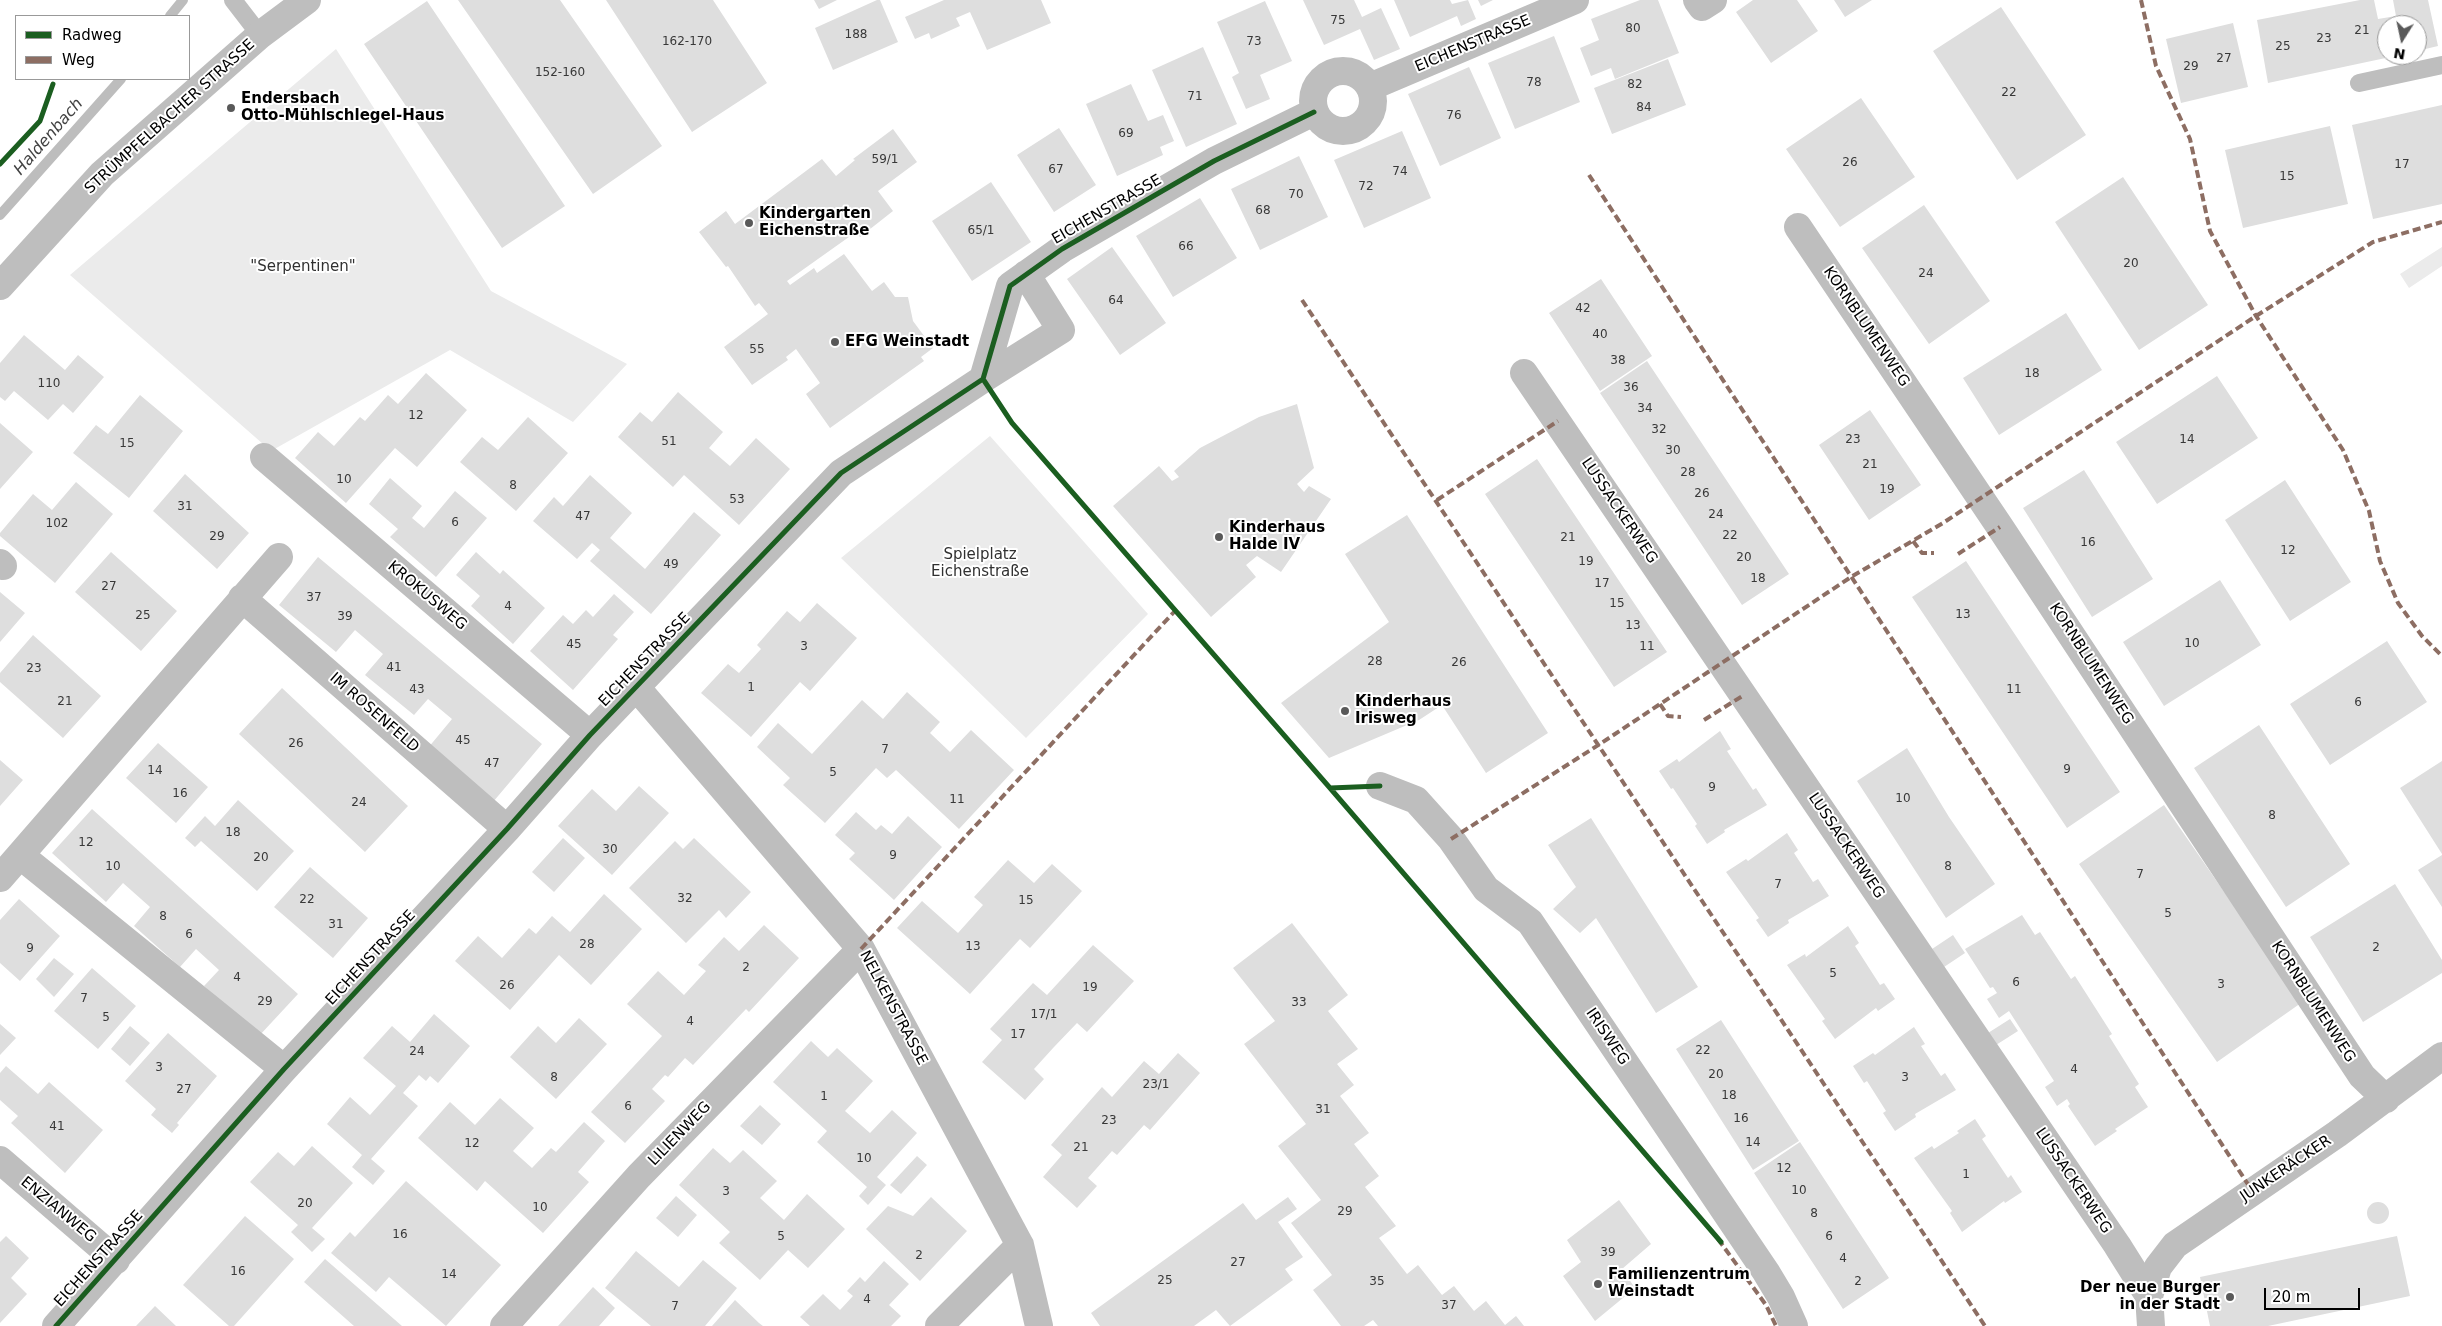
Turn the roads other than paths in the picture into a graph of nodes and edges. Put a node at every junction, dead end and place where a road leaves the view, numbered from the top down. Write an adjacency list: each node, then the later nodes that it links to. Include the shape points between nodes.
1 (233, 0): 6 (lane)
2 (307, 0): 6 (street, STRÜMPFELBACHER STRASSE)
3 (1575, 0): 9 (street, EICHENSTRASSE)
4 (1697, 0): 5 (street, via 1702,8)
5 (1713, 0)
6 (260, 35): 13 (street, STRÜMPFELBACHER STRASSE, via 102,174)
7 (2442, 65): 8 (lane)
8 (2359, 83)
9 (1370, 87): 10 (street, via 1360,76 1346,70 1330,72 1318,82 1312,96); 10 (street, via 1374,101 1370,115 1361,126 1348,131 1334,131 1322,124)
10 (1314, 112): 12 (street, EICHENSTRASSE, via 1214,162 1062,249)
11 (1798, 227): 28 (street, KORNBLUMENWEG, via 1995,518 2362,1076)
12 (1026, 274): 15 (street, EICHENSTRASSE, via 1010,286); 15 (street, EICHENSTRASSE, via 1061,330)
13 (0, 286)
14 (1524, 373): 32 (street, LUSSACKERWEG)
15 (983, 379): 19 (street, EICHENSTRASSE, via 842,472)
16 (264, 457): 20 (street, KROKUSWEG)
17 (279, 557): 18 (street)
18 (242, 598): 22 (street, IM ROSENFELD); 23 (street)
19 (636, 687): 20 (street, EICHENSTRASSE); 25 (street, NELKENSTRASSE)
20 (590, 734): 22 (street, EICHENSTRASSE)
21 (1380, 786): 37 (street, IRISWEG, via 1416,800 1451,839 1486,889 1530,922 1766,1272)
22 (507, 829): 27 (street, EICHENSTRASSE)
23 (21, 856): 24 (street); 27 (street)
24 (0, 878)
25 (861, 948): 30 (street, NELKENSTRASSE); 34 (street, LILIENWEG, via 639,1176)
26 (2442, 1056): 28 (street, JUNKERÄCKER)
27 (284, 1069): 31 (street, EICHENSTRASSE)
28 (2386, 1099): 32 (street, JUNKERÄCKER, via 2175,1245 2158,1267)
29 (0, 1160): 31 (street, ENZIANWEG)
30 (1020, 1245): 35 (street); 36 (street, NELKENSTRASSE)
31 (116, 1260): 33 (street, EICHENSTRASSE)
32 (2149, 1296): 38 (street)
33 (56, 1326)
34 (504, 1326)
35 (939, 1326)
36 (1039, 1326)
37 (1794, 1326)
38 (2150, 1326)

